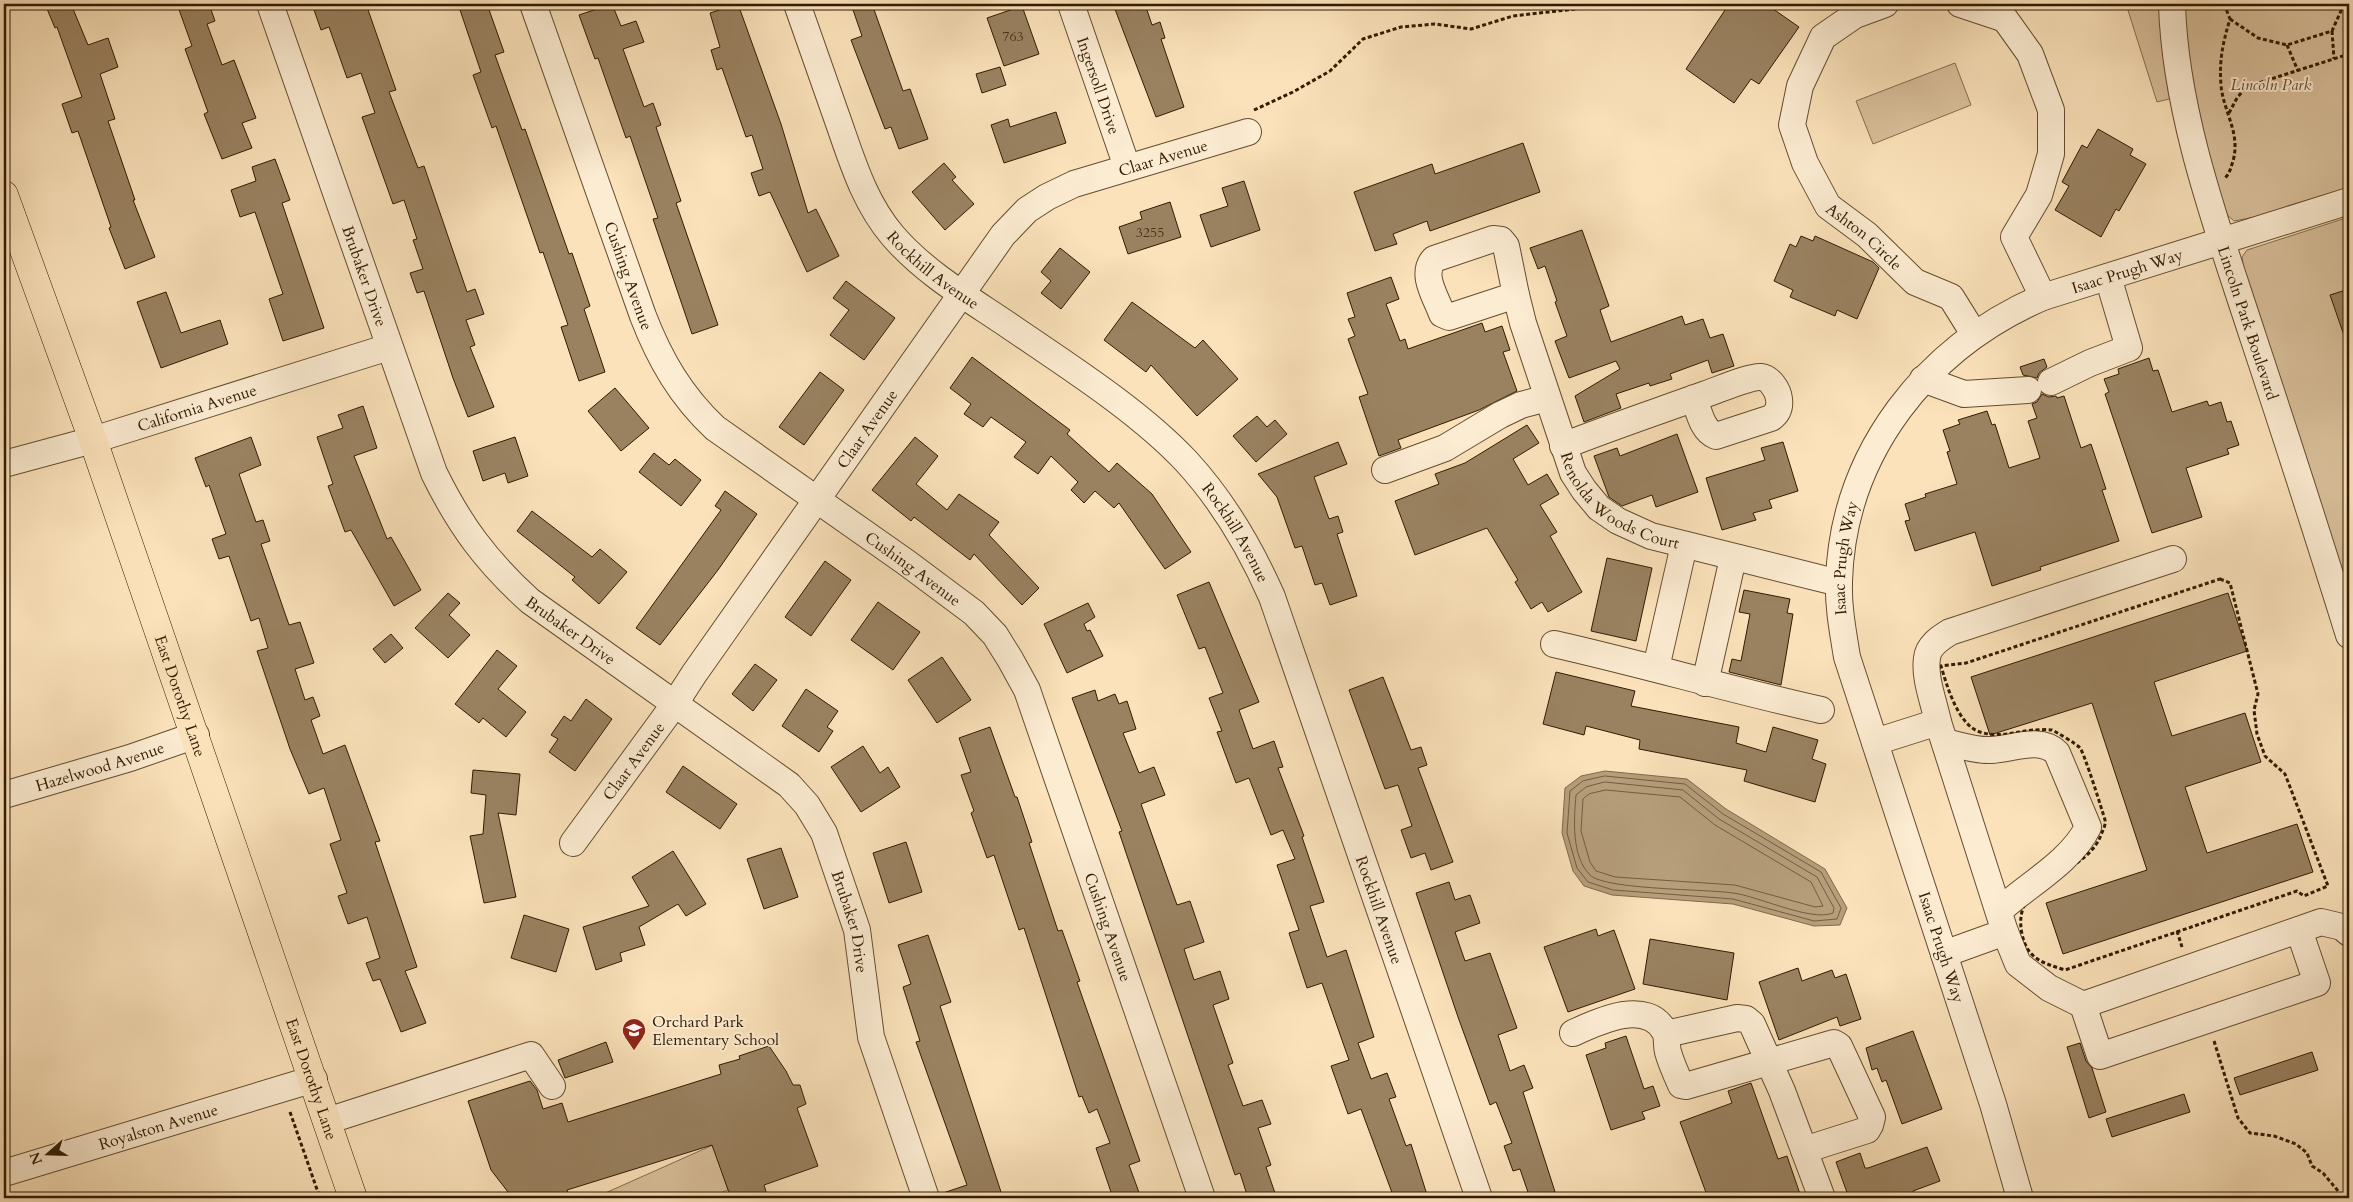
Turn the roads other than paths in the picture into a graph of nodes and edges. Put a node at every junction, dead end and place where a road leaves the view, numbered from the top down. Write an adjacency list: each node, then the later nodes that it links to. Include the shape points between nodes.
1 (270, 4): 18 (street, Brubaker Drive)
2 (533, 4): 26 (street, Cushing Avenue, via 643,316 674,381 695,409 715,428)
3 (797, 4): 14 (street, Rockhill Avenue, via 858,178 873,208 892,235 914,257)
4 (1071, 4): 9 (street, Ingersoll Drive)
5 (1886, 4): 17 (street, Ashton Circle, via 1855,14 1823,37 1800,86 1792,125 1806,163 1828,206 1867,235 1915,282 1951,297)
6 (1960, 4): 16 (street, via 2005,19 2030,54 2051,110 2051,154 2039,195 2014,238)
7 (2172, 4): 12 (street, Lincoln Park Boulevard, via 2180,75 2195,148)
8 (1248, 132): 9 (street, Claar Avenue)
9 (1127, 166): 14 (street, Claar Avenue, via 1046,196 1027,210 1003,235)
10 (4, 194): 22 (main road, East Dorothy Lane)
11 (2349, 201): 12 (street, Isaac Prugh Way)
12 (2222, 242): 13 (street, Isaac Prugh Way); 31 (street, Lincoln Park Boulevard)
13 (2108, 277): 16 (street, Isaac Prugh Way); 19 (street, via 2130,348 2040,386 1964,394)
14 (961, 293): 26 (street, Claar Avenue); 58 (street, Rockhill Avenue, via 1149,426 1214,493 1239,532 1276,606)
15 (1516, 295): 20 (street, Renolda Woods Court)
16 (2043, 297): 17 (street, Isaac Prugh Way, via 2010,311)
17 (1974, 334): 19 (street, Isaac Prugh Way)
18 (389, 348): 22 (street, California Avenue); 35 (street, Brubaker Drive, via 434,473 476,545 503,577 530,601)
19 (1923, 379): 30 (street, Isaac Prugh Way, via 1888,424 1868,460 1844,536)
20 (1547, 398): 23 (street, Renolda Woods Court); 25 (street, via 1521,405 1445,448)
21 (1694, 398): 23 (street)
22 (93, 440): 24 (street, California Avenue); 38 (main road, East Dorothy Lane)
23 (1563, 446): 27 (street, Renolda Woods Court, via 1573,473 1599,508 1651,536)
24 (4, 464)
25 (1386, 470)
26 (816, 500): 35 (street, Claar Avenue); 57 (street, Cushing Avenue, via 974,613 995,635 1010,659 1027,690)
27 (1684, 545): 28 (street, Renolda Woods Court); 33 (street)
28 (1733, 558): 30 (street, Renolda Woods Court); 34 (street)
29 (2173, 558): 37 (street, via 1950,632 1935,642 1926,657)
30 (1839, 583): 39 (street, Isaac Prugh Way, via 1840,617 1847,657)
31 (2349, 635)
32 (1554, 644): 33 (street)
33 (1656, 668): 34 (street)
34 (1705, 682): 36 (street)
35 (674, 705): 41 (street, Claar Avenue); 56 (street, Brubaker Drive, via 789,785 807,805 824,833 857,930 871,1037)
36 (1821, 710)
37 (1941, 732): 39 (street); 42 (street); 42 (street, via 1989,750 2034,744 2050,746 2057,753 2088,827 2080,842)
38 (196, 735): 40 (street, Hazelwood Avenue); 50 (main road, East Dorothy Lane)
39 (1875, 742): 45 (street, Isaac Prugh Way)
40 (4, 795)
41 (573, 843)
42 (2002, 921): 45 (street); 46 (street, via 2018,964 2049,988)
43 (2299, 930): 44 (street, via 2321,922 2342,927); 46 (street); 46 (street, via 2317,982 2100,1056)
44 (2349, 933)
45 (1944, 954): 60 (street, Isaac Prugh Way, via 1993,1104)
46 (2083, 1005)
47 (1573, 1033): 48 (street, via 1630,1014 1647,1015)
48 (1666, 1034): 49 (street, via 1737,1018 1746,1019 1752,1024); 49 (street, via 1668,1051 1680,1084 1686,1086)
49 (1768, 1061): 53 (street); 53 (street, via 1834,1043 1839,1046 1872,1116 1867,1130)
50 (314, 1079): 52 (main road, East Dorothy Lane); 54 (street, Royalston Avenue)
51 (552, 1086): 52 (street, via 530,1055)
52 (327, 1121): 55 (main road, East Dorothy Lane)
53 (1804, 1150): 59 (street)
54 (4, 1173)
55 (354, 1198)
56 (926, 1198)
57 (1202, 1198)
58 (1479, 1198)
59 (1822, 1198)
60 (2018, 1198)

